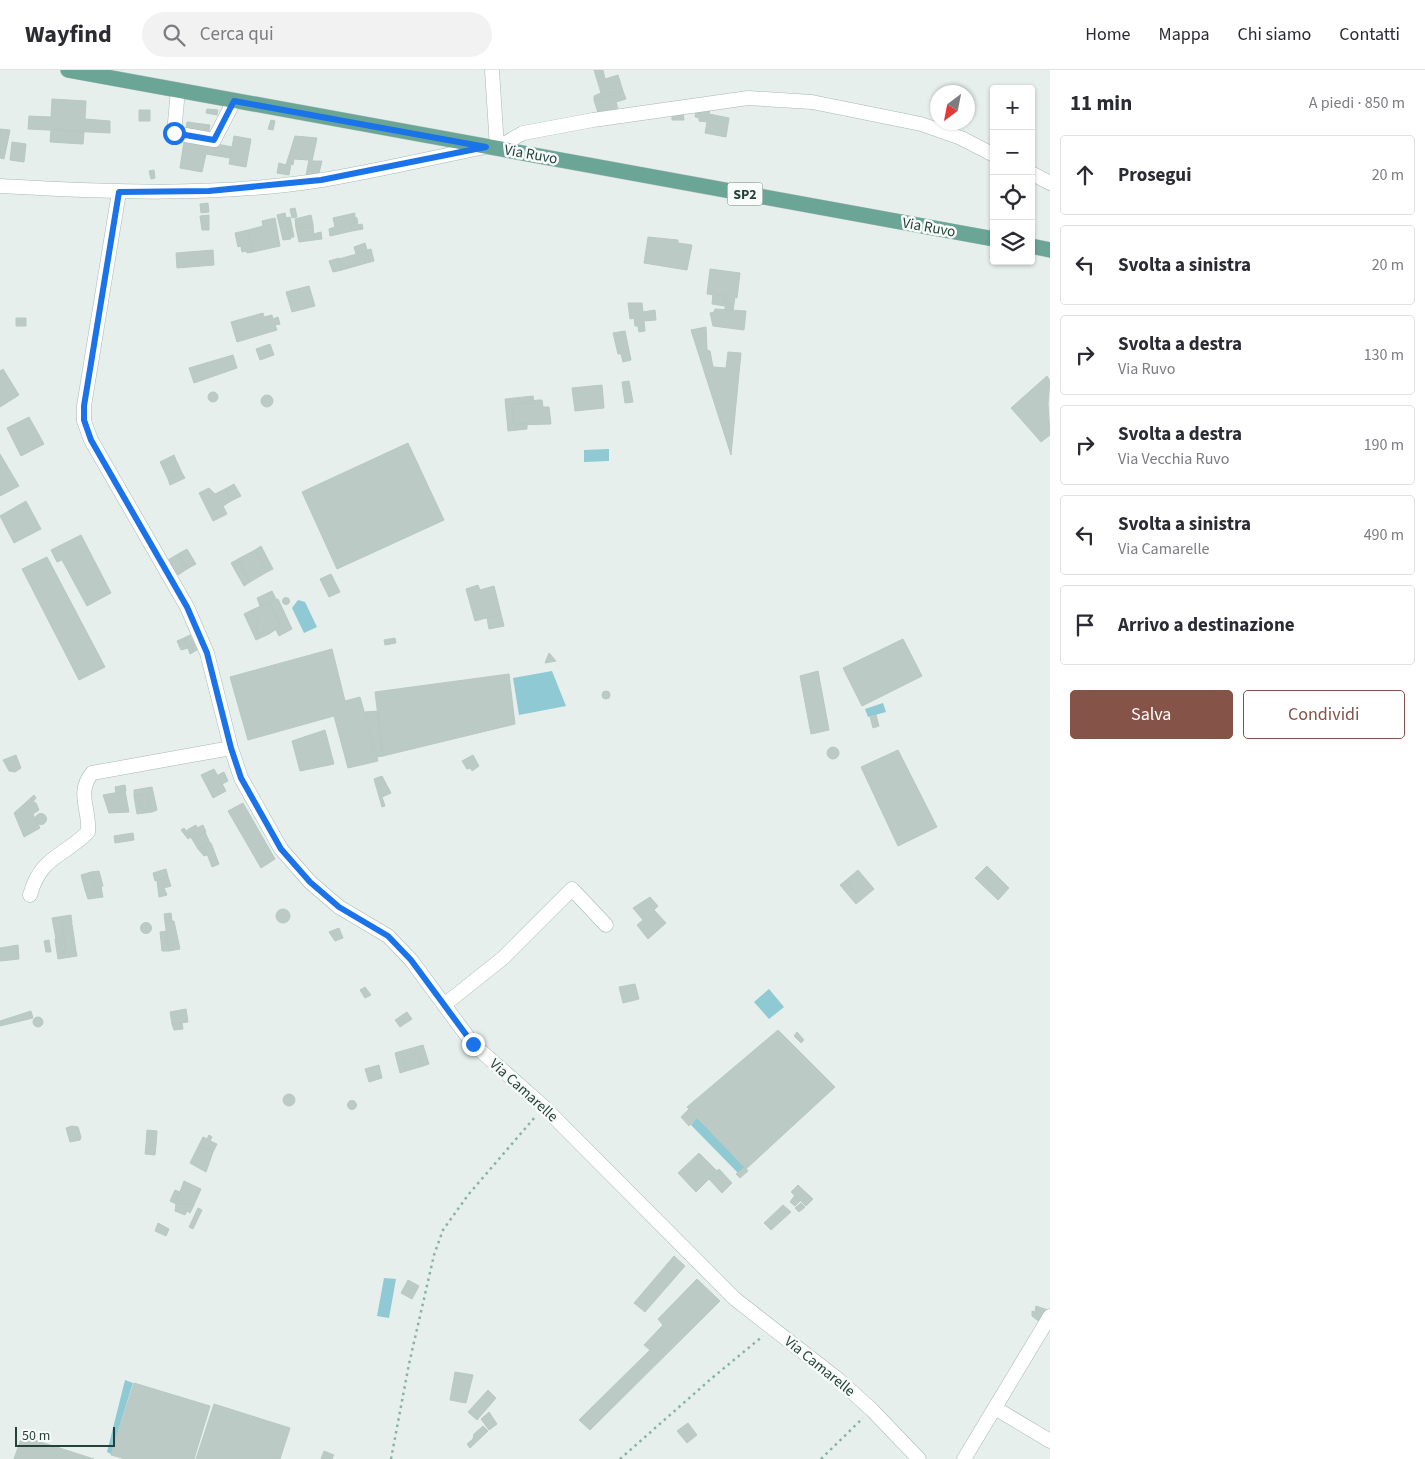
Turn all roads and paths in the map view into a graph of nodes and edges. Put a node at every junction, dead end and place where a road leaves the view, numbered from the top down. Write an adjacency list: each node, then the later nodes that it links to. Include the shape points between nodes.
1 (68, 70): 3 (main road, Via Ruvo / SP2)
2 (492, 70): 5 (street)
3 (178, 90): 4 (main road, Via Ruvo / SP2); 4 (street, via 174,133 214,140)
4 (234, 101): 5 (main road, Via Ruvo / SP2)
5 (492, 147): 6 (street, via 532,131 748,98 812,102 921,124); 10 (street, via 321,180 209,191); 11 (main road, Via Ruvo / SP2)
6 (990, 152)
7 (1035, 175): 8 (street)
8 (1050, 183)
9 (0, 186): 10 (street)
10 (119, 192): 14 (street, Via Camarelle, via 84,420 91,440 187,607 207,653)
11 (990, 238)
12 (1035, 247): 13 (main road)
13 (1050, 250)
14 (231, 748): 15 (street, via 92,773 85,782 83,796 89,818 88,832 45,864 35,877); 17 (street, Via Camarelle, via 251,798 281,849 310,882 339,907 388,936 411,960)
15 (30, 895)
16 (606, 925): 17 (street, via 572,888 502,958)
17 (444, 1005): 18 (street, Via Camarelle, via 473,1044)
18 (544, 1106): 20 (street, Via Camarelle, via 735,1299); 24 (path, via 442,1230 411,1354)
19 (1050, 1316): 21 (street)
20 (773, 1328): 22 (street, Via Camarelle); 25 (path)
21 (995, 1408): 23 (street); 28 (street)
22 (872, 1410): 26 (path); 27 (street, Via Camarelle)
23 (1050, 1441)
24 (391, 1459)
25 (620, 1459)
26 (822, 1459)
27 (919, 1459)
28 (964, 1459)

